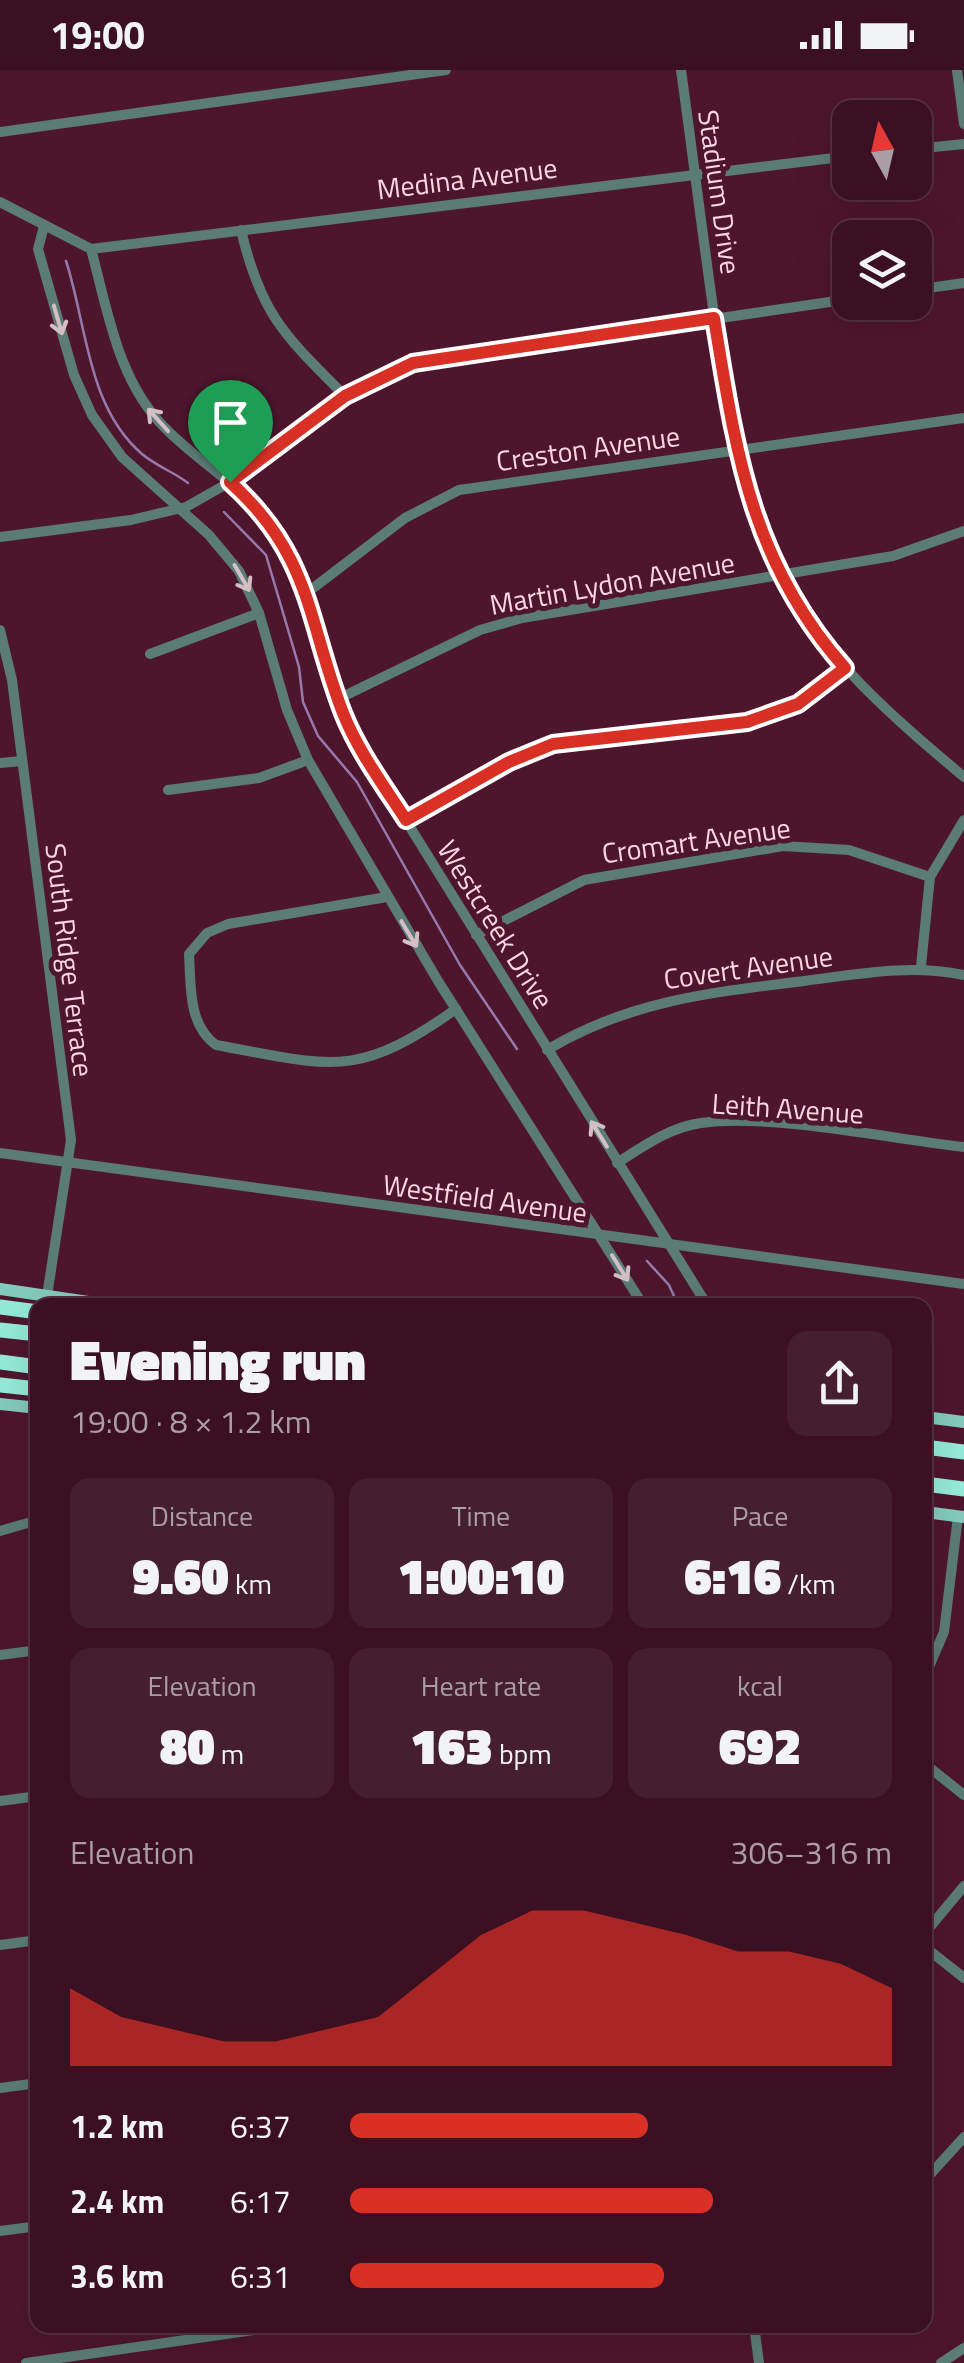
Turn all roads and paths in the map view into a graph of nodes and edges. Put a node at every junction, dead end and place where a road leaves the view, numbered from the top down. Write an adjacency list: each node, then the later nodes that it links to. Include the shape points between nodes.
1 (446, 70): 5 (street)
2 (681, 70): 9 (street, Stadium Drive)
3 (957, 70): 4 (street)
4 (964, 124)
5 (0, 132)
6 (964, 144): 7 (street)
7 (932, 147)
8 (832, 158): 9 (street, Medina Avenue)
9 (695, 172): 12 (street, Medina Avenue); 17 (street, Stadium Drive)
10 (0, 202): 11 (street)
11 (44, 226): 13 (street); 22 (street, one-way to 22, via 38,248 84,401 122,456)
12 (241, 230): 13 (street, Medina Avenue); 18 (street, via 252,280 268,313)
13 (90, 250): 21 (street, Westcreek Drive, one-way to 13, via 165,428 136,391)
14 (964, 283): 15 (street)
15 (932, 288)
16 (832, 302): 17 (street)
17 (714, 318): 18 (street, via 438,358 388,372); 20 (street, Stadium Drive)
18 (345, 396): 21 (street)
19 (964, 418): 20 (street, Creston Avenue)
20 (735, 450): 25 (street, Stadium Drive); 26 (street, Creston Avenue, via 459,490 405,518)
21 (230, 482): 22 (street); 26 (street, Westcreek Drive, via 277,534)
22 (180, 510): 24 (street); 27 (street, one-way to 27, via 231,560)
23 (964, 532): 25 (street, Martin Lydon Avenue, via 893,556)
24 (0, 537)
25 (780, 577): 30 (street, Stadium Drive); 31 (street, Martin Lydon Avenue, via 522,618 480,630)
26 (308, 592): 31 (street, Westcreek Drive)
27 (259, 612): 29 (street); 32 (street)
28 (0, 630): 33 (street, South Ridge Terrace)
29 (150, 654)
30 (845, 668): 35 (street, Stadium Drive); 37 (street, via 798,704 747,722 553,744)
31 (338, 699): 37 (street, Westcreek Drive)
32 (308, 760): 36 (street, via 259,778); 40 (street)
33 (22, 761): 34 (street); 49 (street, South Ridge Terrace)
34 (0, 762)
35 (964, 776)
36 (168, 790)
37 (406, 820): 41 (street, Westcreek Drive)
38 (964, 820): 39 (street)
39 (930, 877): 41 (street, Cromart Avenue, via 849,850 783,846 597,876); 42 (street)
40 (387, 897): 44 (street, one-way to 44); 44 (street, via 207,933 189,954 202,1036 216,1046 344,1063 404,1046)
41 (476, 935): 45 (street, Westcreek Drive)
42 (922, 966): 43 (street, Covert Avenue); 45 (street, Covert Avenue, via 670,1000 605,1018)
43 (964, 974)
44 (456, 1009): 50 (street)
45 (548, 1050): 48 (street, Westcreek Drive, one-way to 45)
46 (964, 1147): 48 (street, Leith Avenue, via 702,1122)
47 (0, 1154): 49 (street, Westfield Avenue)
48 (617, 1163): 51 (street, Westcreek Drive)
49 (70, 1164): 50 (street, Westfield Avenue); 54 (street, South Ridge Terrace)
50 (601, 1236): 51 (street, Westfield Avenue); 56 (street, one-way to 56)
51 (669, 1245): 52 (street, Westfield Avenue); 57 (street, Westcreek Drive)
52 (964, 1284)
53 (0, 1289): 54 (main road)
54 (47, 1296): 55 (main road)
55 (61, 1298)
56 (639, 1298)
57 (703, 1298)
58 (0, 1307): 59 (highway)
59 (30, 1311)
60 (0, 1330): 61 (highway)
61 (30, 1333)
62 (0, 1362): 63 (highway)
63 (30, 1366)
64 (0, 1385): 65 (highway)
65 (30, 1388)
66 (0, 1404): 67 (main road)
67 (30, 1407)
68 (932, 1417): 69 (main road)
69 (964, 1422)
70 (932, 1448): 71 (highway)
71 (964, 1452)
72 (932, 1485): 73 (highway)
73 (964, 1489)
74 (932, 1513): 75 (main road)
75 (961, 1517): 80 (street, via 944,1632)
76 (30, 1522): 77 (street)
77 (0, 1531)
78 (30, 1651): 79 (street)
79 (0, 1654)
80 (932, 1660)
81 (932, 1769): 82 (street)
82 (964, 1794)
83 (30, 1797): 84 (street)
84 (0, 1801)
85 (964, 1886): 86 (street)
86 (932, 1925)
87 (30, 1941): 88 (street)
88 (0, 1946)
89 (932, 1953): 90 (street)
90 (964, 1978)
91 (30, 2084): 92 (street)
92 (0, 2088)
93 (964, 2137): 94 (street)
94 (932, 2172)
95 (30, 2227): 96 (street)
96 (0, 2231)
97 (234, 2333): 100 (street)
98 (755, 2333): 101 (street)
99 (964, 2348): 102 (street)
100 (26, 2363)
101 (760, 2363)
102 (941, 2363)

